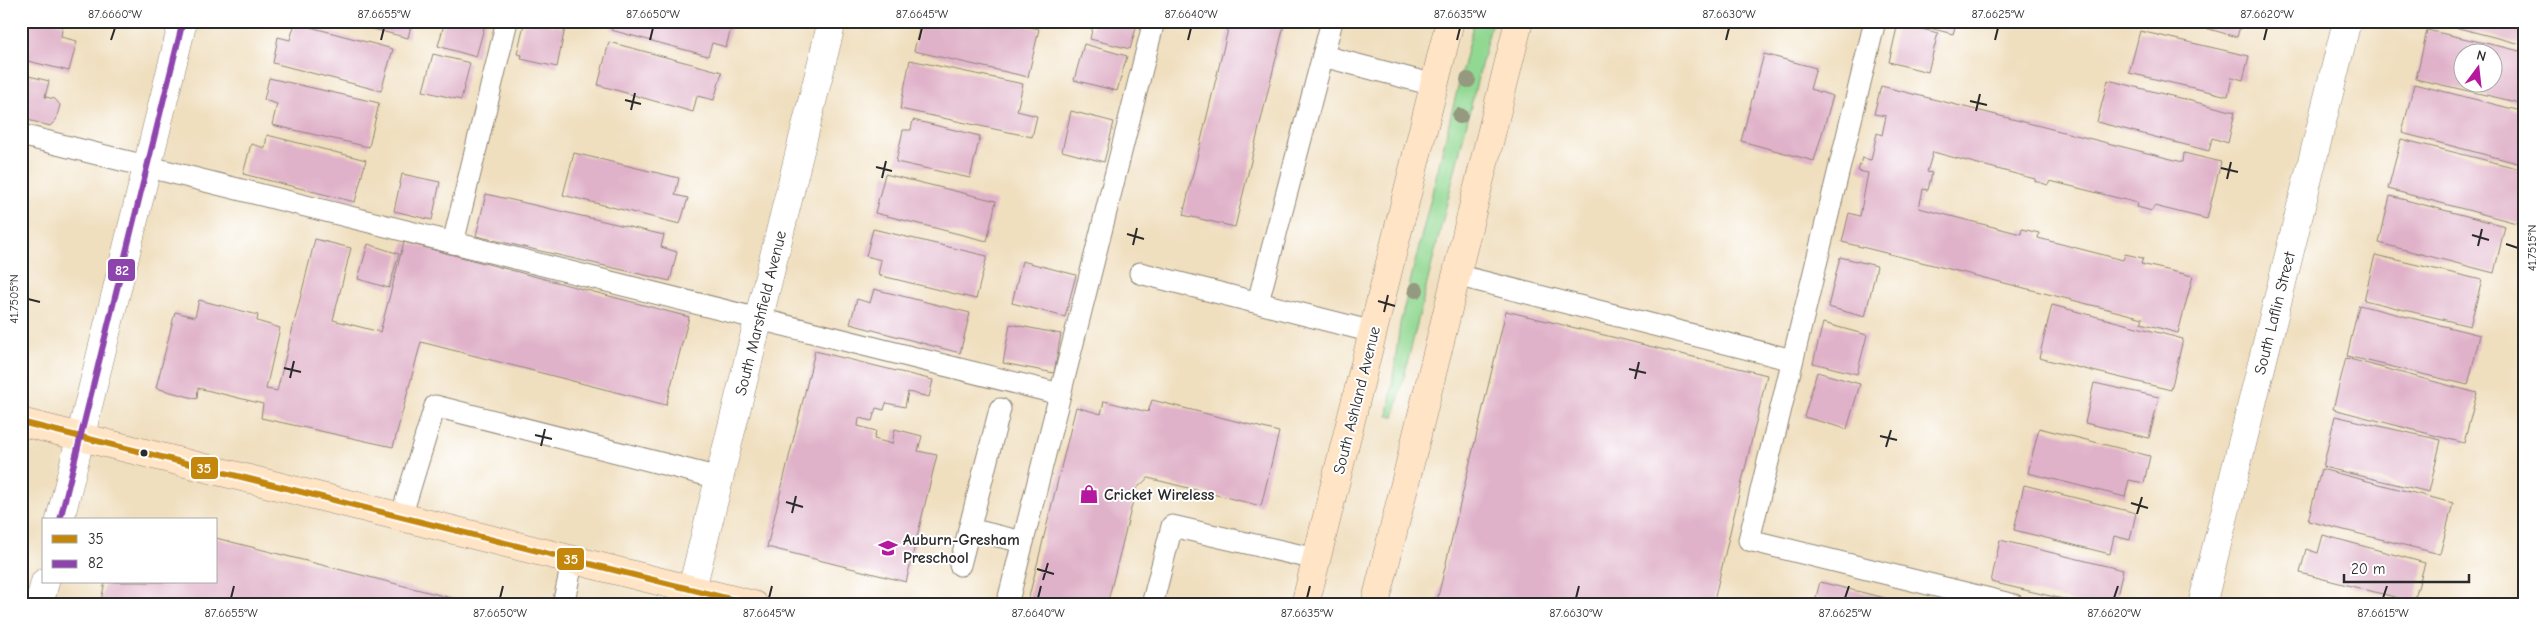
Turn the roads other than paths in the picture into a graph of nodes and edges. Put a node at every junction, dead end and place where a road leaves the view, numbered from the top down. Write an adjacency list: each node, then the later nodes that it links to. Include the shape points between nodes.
1 (183, 21): 13 (street)
2 (507, 21): 14 (lane)
3 (832, 21): 18 (street, South Marshfield Avenue)
4 (1154, 21): 21 (lane)
5 (1332, 21): 10 (lane)
6 (1450, 21): 11 (main road, South Ashland Avenue)
7 (1519, 21): 16 (main road)
8 (1875, 21): 20 (lane)
9 (2347, 21): 43 (street, South Laflin Street)
10 (1323, 56): 11 (lane); 17 (lane)
11 (1434, 85): 19 (main road, South Ashland Avenue)
12 (21, 134): 13 (lane)
13 (147, 166): 14 (lane); 24 (street)
14 (453, 242): 18 (lane)
15 (1140, 273): 17 (lane)
16 (1456, 275): 20 (lane); 41 (main road)
17 (1258, 302): 19 (lane)
18 (758, 319): 21 (lane); 25 (street, South Marshfield Avenue)
19 (1373, 332): 31 (main road, South Ashland Avenue)
20 (1792, 360): 42 (lane, via 1749,540)
21 (1060, 394): 29 (lane)
22 (1000, 409): 28 (lane)
23 (21, 422): 24 (main road)
24 (80, 437): 26 (main road); 27 (street)
25 (719, 478): 26 (lane, via 435,406); 34 (street, South Marshfield Avenue)
26 (401, 517): 30 (main road)
27 (60, 518)
28 (970, 529): 29 (lane); 32 (lane)
29 (1022, 542): 38 (lane)
30 (573, 559): 34 (main road); 36 (lane)
31 (1316, 560): 39 (lane, via 1172,526); 40 (main road, South Ashland Avenue)
32 (960, 565)
33 (44, 584): 35 (street)
34 (690, 597): 37 (main road)
35 (39, 605)
36 (563, 605)
37 (754, 605)
38 (1007, 605)
39 (1152, 605)
40 (1306, 605)
41 (1375, 605)
42 (2014, 605)
43 (2202, 605)

